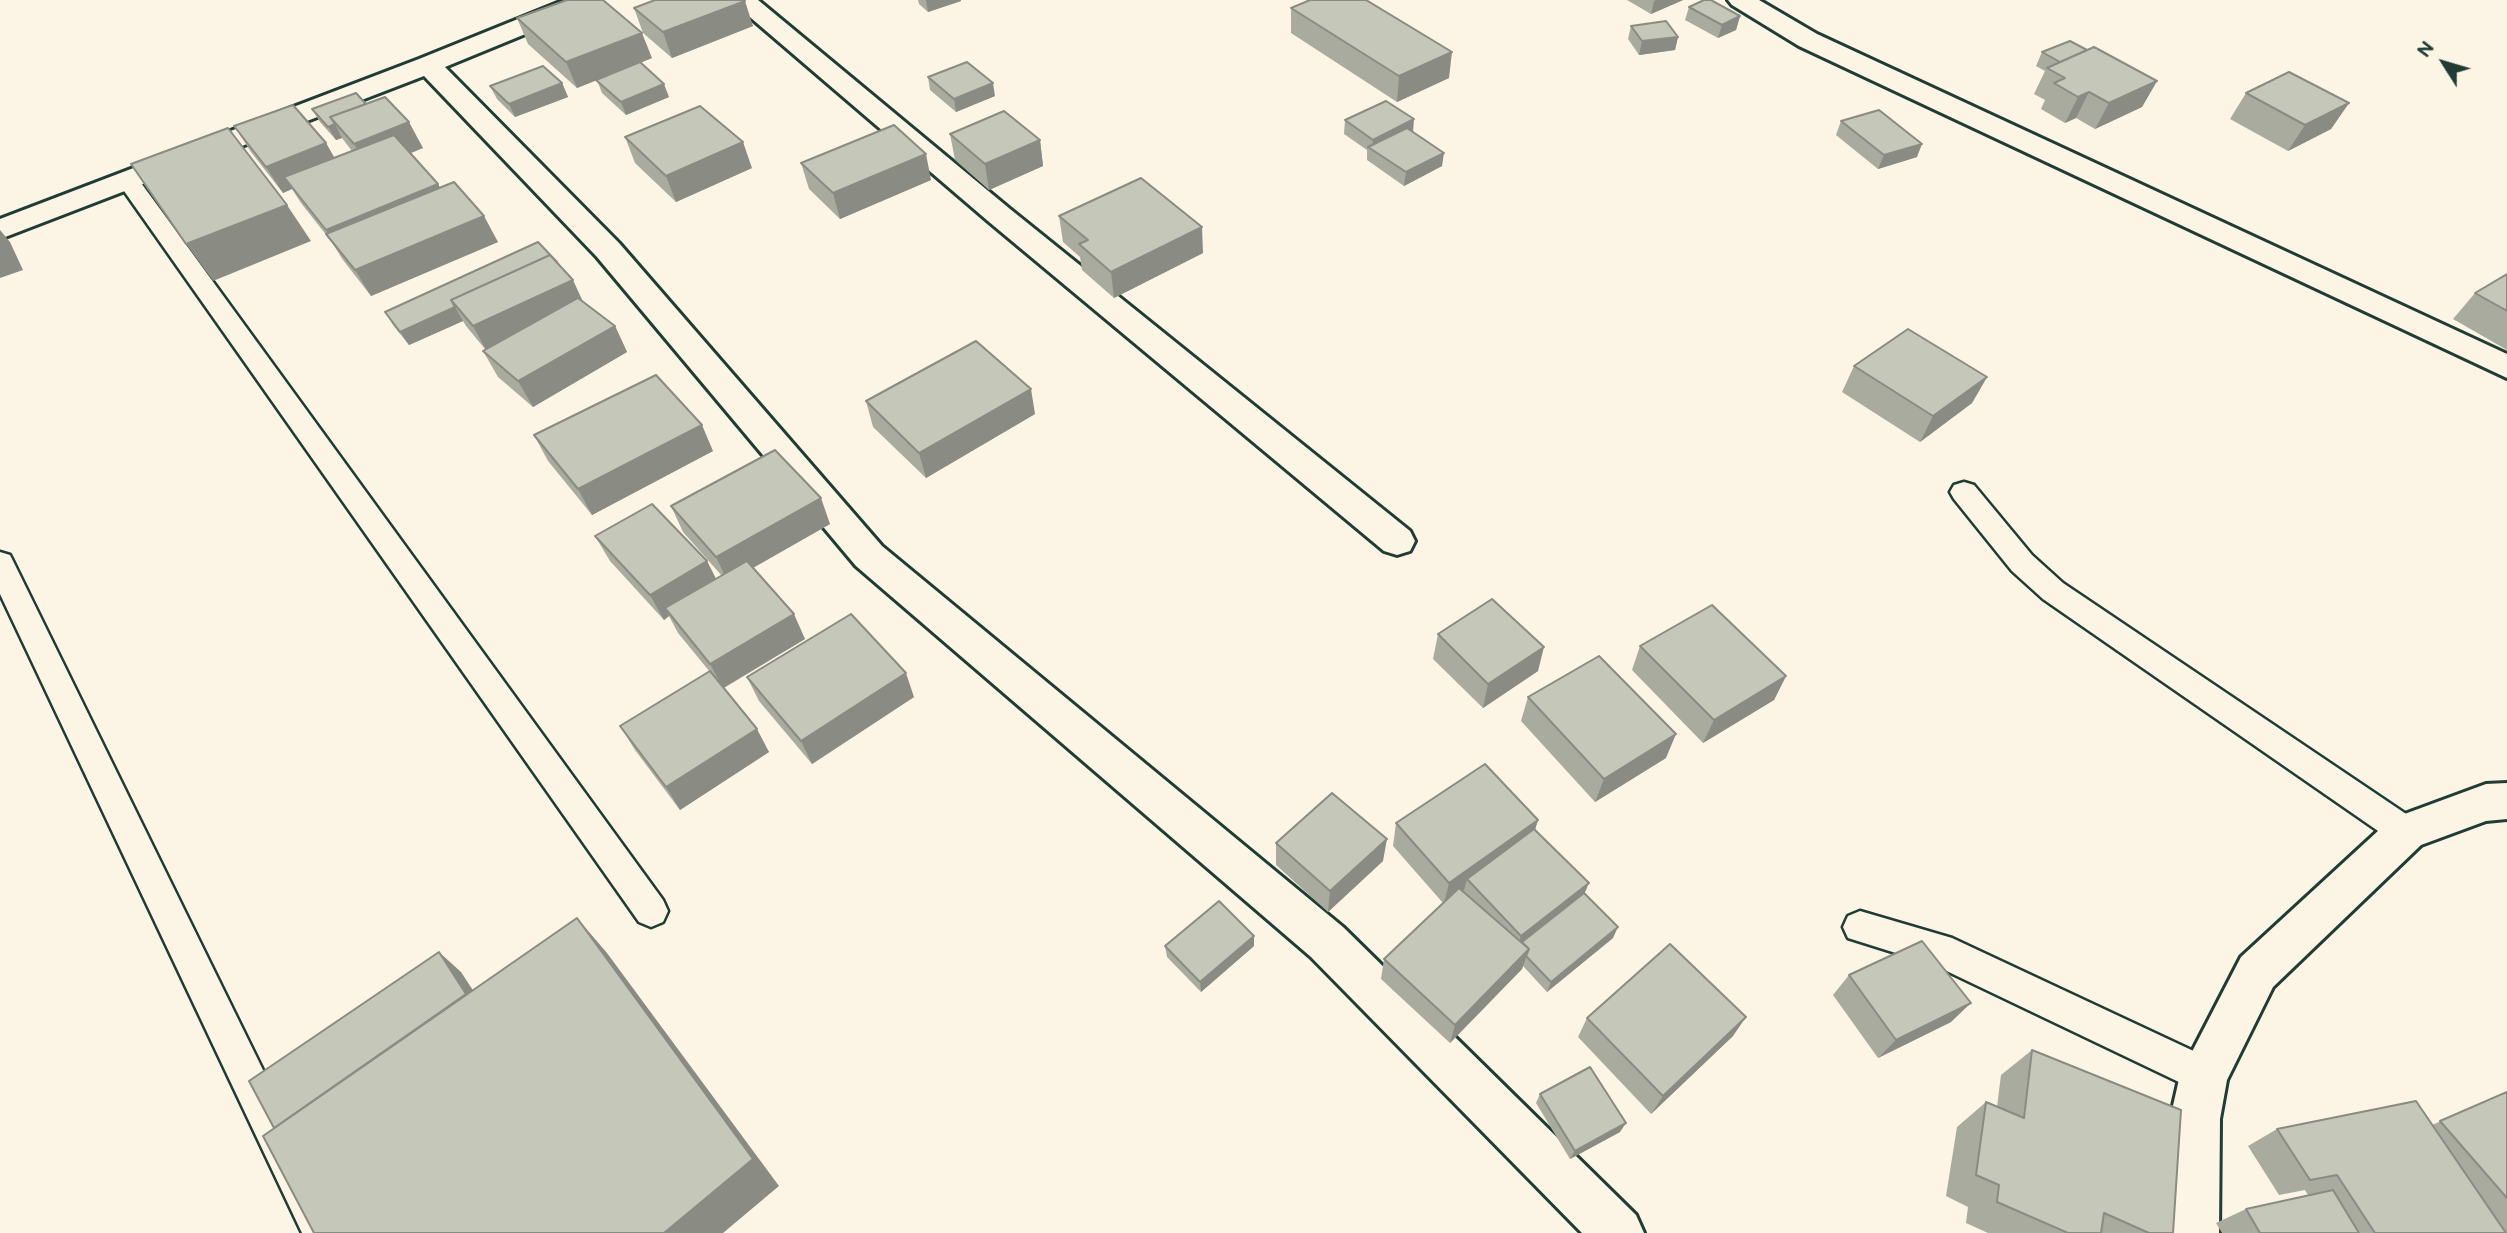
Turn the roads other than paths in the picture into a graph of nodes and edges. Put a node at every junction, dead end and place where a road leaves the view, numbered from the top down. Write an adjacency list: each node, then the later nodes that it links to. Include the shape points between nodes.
1 (587, 0): 4 (street)
2 (743, 0): 9 (street)
3 (1741, 0): 7 (street, via 1820,46)
4 (428, 65): 5 (street); 17 (street, via 608,250 869,556 1327,942)
5 (128, 181): 6 (street); 13 (lane)
6 (0, 230)
7 (2507, 367)
8 (1964, 492): 12 (lane, via 2022,563 2053,591)
9 (1397, 541)
10 (0, 564): 16 (lane)
11 (2507, 801): 12 (street, via 2486,803)
12 (2406, 832): 15 (street, via 2257,972)
13 (652, 911)
14 (1860, 927): 15 (lane, via 1940,950)
15 (2204, 1075): 18 (street, via 2195,1119)
16 (323, 1233)
17 (1618, 1233)
18 (2193, 1233)

